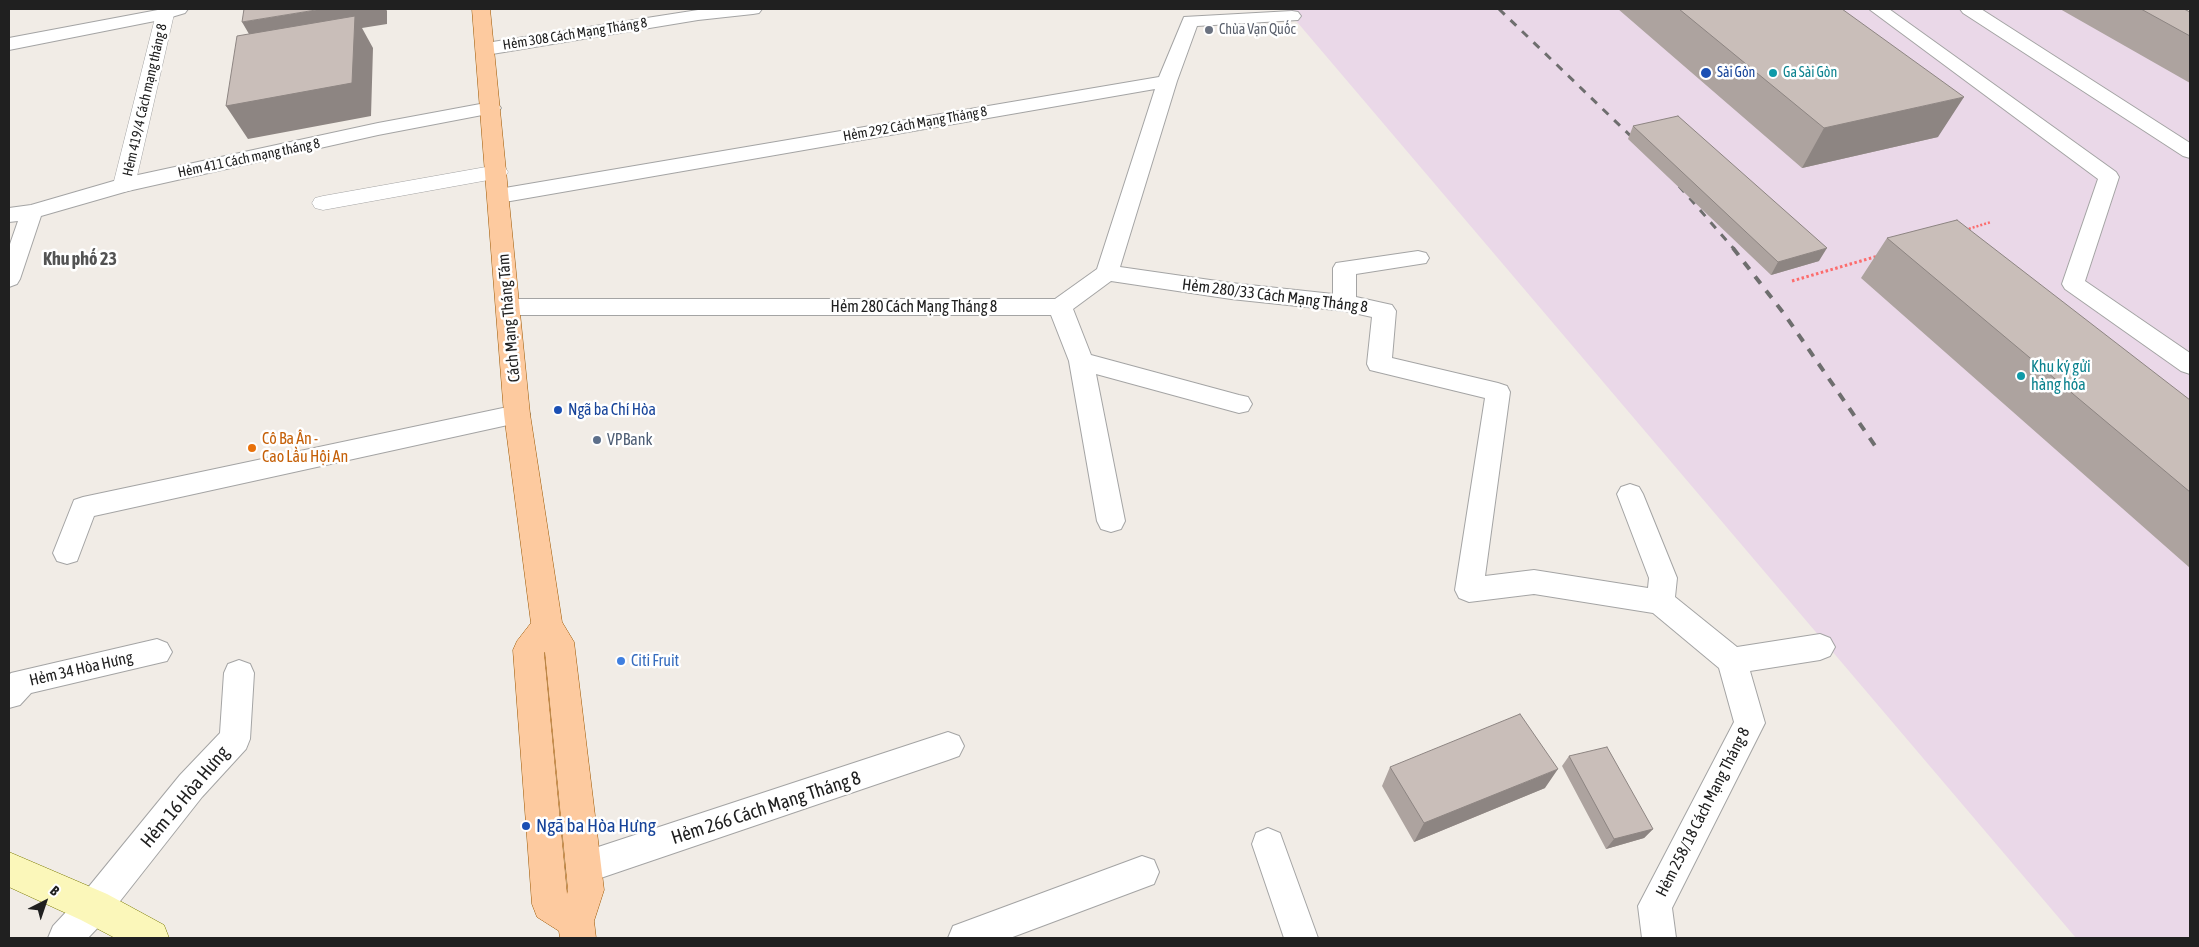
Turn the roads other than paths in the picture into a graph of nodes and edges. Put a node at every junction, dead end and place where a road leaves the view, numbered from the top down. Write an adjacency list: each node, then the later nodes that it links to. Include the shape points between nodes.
1 (481, 9): 9 (main road, Cách Mạng Tháng Tám)
2 (753, 9): 6 (lane, Hẻm 308 Cách Mạng Tháng 8)
3 (1878, 9): 25 (lane, via 2110,177 2073,284)
4 (1968, 9): 12 (lane)
5 (172, 11): 8 (lane); 14 (street, Hẻm 419/4 Cách mạng tháng 8)
6 (697, 12): 9 (lane, Hẻm 308 Cách Mạng Tháng 8)
7 (1292, 16): 10 (lane, via 1190,20)
8 (9, 44)
9 (486, 49): 11 (main road, Cách Mạng Tháng Tám)
10 (1167, 81): 13 (lane, Hẻm 292 Cách Mạng Tháng 8); 19 (lane)
11 (491, 108): 13 (main road, Cách Mạng Tháng Tám); 14 (lane, Hẻm 411 Cách mạng tháng 8, via 378,129)
12 (2190, 152)
13 (498, 184): 15 (street); 23 (main road, Cách Mạng Tháng Tám)
14 (124, 185): 16 (lane, Hẻm 411 Cách mạng tháng 8)
15 (323, 203)
16 (32, 212): 17 (lane, Hẻm 411 Cách mạng tháng 8); 20 (lane)
17 (9, 215)
18 (1418, 258): 21 (lane, via 1344,268)
19 (1107, 273): 21 (lane, Hẻm 280/33 Cách Mạng Tháng 8, via 1232,281); 22 (lane)
20 (9, 279)
21 (1345, 303): 31 (lane, Hẻm 280/33 Cách Mạng Tháng 8, via 1384,311 1379,364 1498,392 1470,590 1534,582)
22 (1060, 306): 23 (lane, Hẻm 280 Cách Mạng Tháng 8); 24 (lane)
23 (509, 307): 27 (main road, Cách Mạng Tháng Tám)
24 (1081, 361): 26 (lane); 29 (lane)
25 (2190, 365)
26 (1240, 404)
27 (517, 414): 30 (lane, via 83,508); 32 (main road, Cách Mạng Tháng Tám)
28 (1630, 494): 31 (lane, via 1663,578)
29 (1111, 522)
30 (67, 554)
31 (1660, 602): 35 (lane)
32 (547, 626): 40 (main road, Cách Mạng Tháng Tám, via 558,642); 44 (main road, Cách Mạng Tháng Tám, via 528,650 550,904)
33 (1820, 647): 35 (lane)
34 (157, 652): 37 (lane, Hẻm 34 Hòa Hưng, via 22,682)
35 (1732, 661): 49 (lane, Hẻm 258/18 Cách Mạng Tháng 8, via 1750,723 1655,906)
36 (239, 672): 43 (lane, Hẻm 16 Hòa Hưng, via 235,739 190,786)
37 (9, 695)
38 (948, 746): 40 (lane, Hẻm 266 Cách Mạng Tháng 8)
39 (1268, 844): 48 (lane)
40 (583, 868): 44 (main road, Cách Mạng Tháng Tám, via 586,890)
41 (9, 869): 43 (street)
42 (1142, 872): 47 (lane)
43 (94, 907): 45 (lane, Hẻm 16 Hòa Hưng); 46 (street)
44 (577, 930)
45 (65, 938)
46 (151, 938)
47 (965, 938)
48 (1301, 938)
49 (1658, 938)

